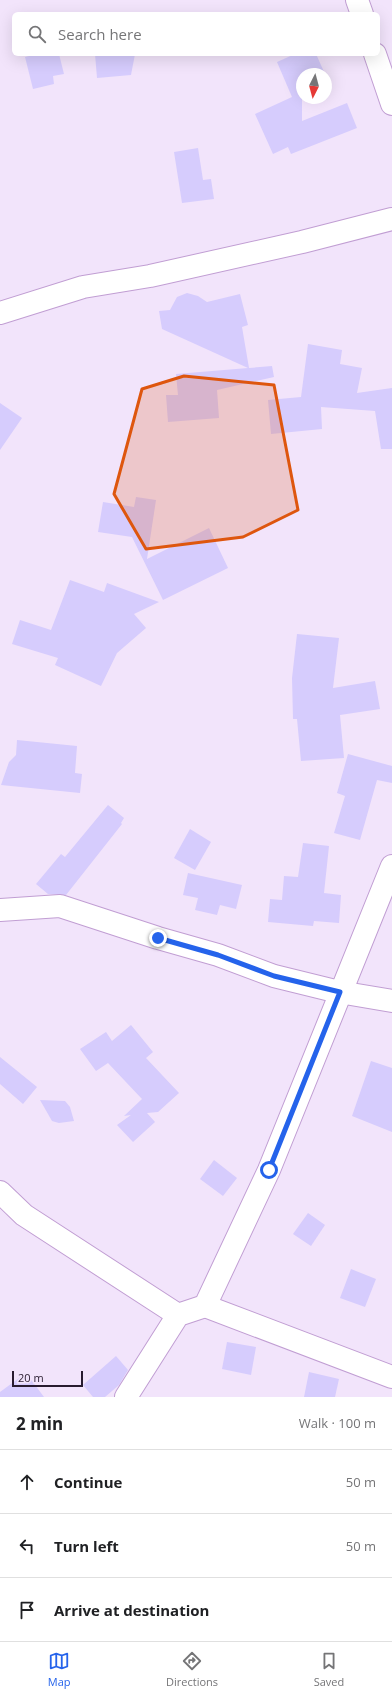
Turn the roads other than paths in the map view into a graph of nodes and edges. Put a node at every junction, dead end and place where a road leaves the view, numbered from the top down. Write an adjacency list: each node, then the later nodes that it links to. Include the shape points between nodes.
1 (357, 0): 2 (street)
2 (361, 12)
3 (376, 56): 4 (street)
4 (392, 104)
5 (392, 219): 6 (street, via 150,276 83,286)
6 (0, 313)
7 (392, 866): 9 (street)
8 (0, 910): 9 (street, via 60,906 218,955 274,976)
9 (340, 992): 10 (street); 12 (street, via 269,1170)
10 (392, 1002)
11 (0, 1192): 13 (street, via 24,1214)
12 (205, 1306): 13 (street); 14 (street)
13 (178, 1315): 15 (street)
14 (392, 1377)
15 (126, 1397)

